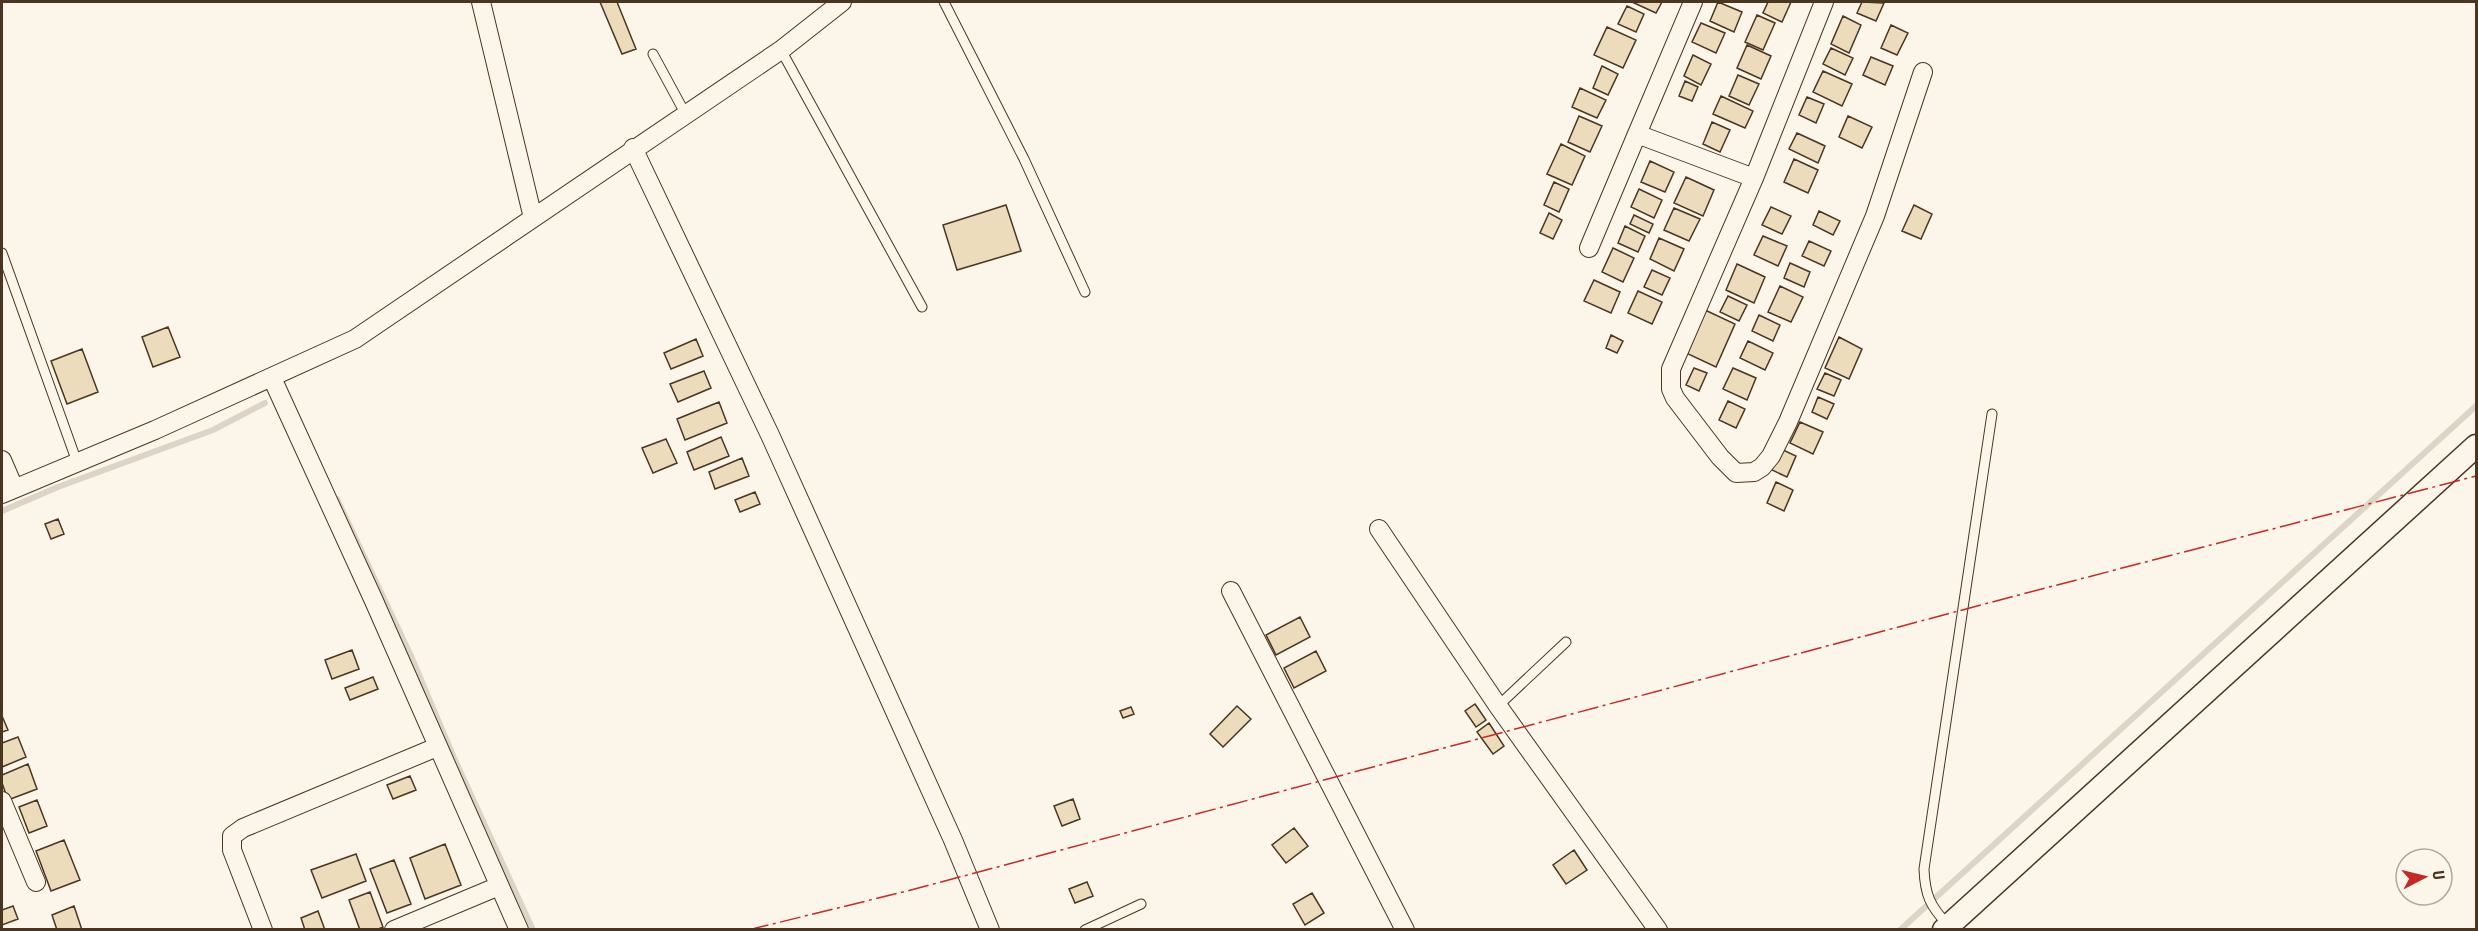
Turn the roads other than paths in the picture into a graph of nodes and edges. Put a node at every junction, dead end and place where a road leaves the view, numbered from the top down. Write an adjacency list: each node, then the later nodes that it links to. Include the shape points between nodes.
1 (481, 2): 13 (street)
2 (842, 2): 6 (street)
3 (944, 2): 16 (lane, via 1024,159)
4 (1693, 2): 10 (street)
5 (1824, 2): 12 (street)
6 (781, 50): 9 (street); 17 (lane)
7 (653, 54): 9 (lane)
8 (1923, 72): 12 (street, via 1875,216 1788,422 1762,467 1744,474 1736,473 1720,458 1675,398 1670,379)
9 (685, 114): 11 (street)
10 (1637, 134): 12 (street); 14 (street)
11 (633, 148): 13 (street); 37 (street, via 770,435 949,830)
12 (1754, 178)
13 (534, 218): 18 (street, via 355,339)
14 (1589, 248)
15 (2, 253): 22 (lane)
16 (1084, 292)
17 (922, 307)
18 (272, 378): 22 (street); 28 (street)
19 (1992, 414): 33 (lane, via 1924,868 1925,890)
20 (2476, 446): 33 (street)
21 (2, 460): 23 (street)
22 (77, 462): 23 (street)
23 (8, 491)
24 (1379, 529): 27 (street)
25 (1232, 591): 39 (street)
26 (1566, 642): 27 (lane)
27 (1498, 706): 40 (street)
28 (437, 747): 31 (street); 34 (street, via 232,836 232,850)
29 (2, 801): 30 (street)
30 (36, 882)
31 (500, 886): 35 (street); 36 (street)
32 (1141, 904): 38 (lane)
33 (1946, 927)
34 (263, 930)
35 (394, 930)
36 (519, 930)
37 (990, 930)
38 (1085, 930)
39 (1405, 930)
40 (1658, 930)

